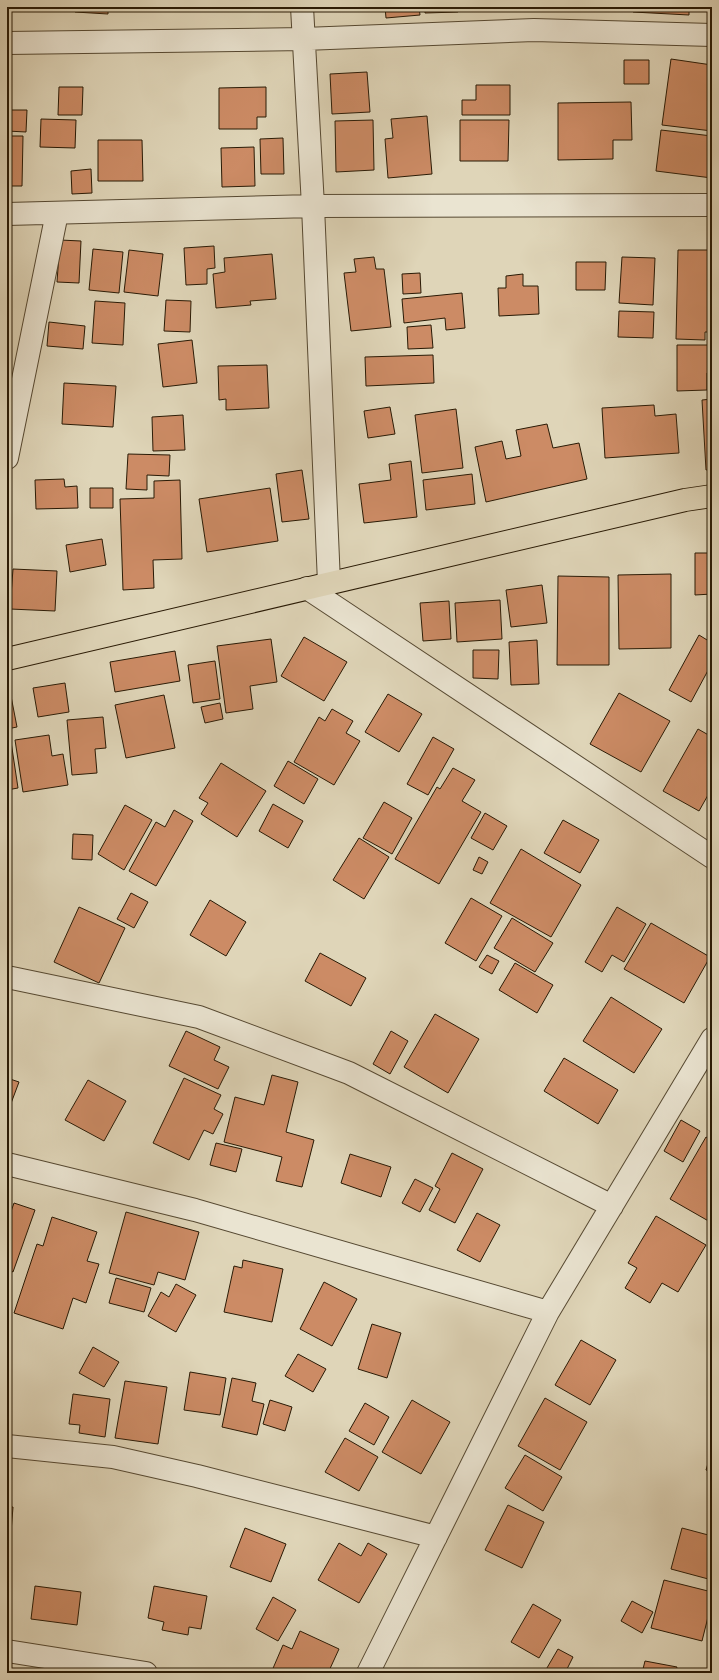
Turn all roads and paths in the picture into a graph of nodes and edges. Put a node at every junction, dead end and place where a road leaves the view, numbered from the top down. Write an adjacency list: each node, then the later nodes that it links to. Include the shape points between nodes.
1 (302, 7): 3 (street)
2 (712, 35): 3 (street, via 534,30)
3 (304, 39): 4 (street); 6 (street)
4 (7, 43)
5 (712, 205): 6 (street)
6 (313, 206): 7 (street); 11 (street)
7 (57, 213): 8 (street); 9 (street)
8 (7, 214)
9 (7, 458)
10 (712, 496): 11 (highway, via 685,500)
11 (329, 583): 12 (highway)
12 (307, 588): 13 (highway); 14 (street)
13 (7, 659)
14 (712, 857)
15 (7, 977): 18 (street, via 199,1017 348,1073)
16 (712, 1039): 18 (street)
17 (7, 1164): 19 (street, via 195,1210)
18 (612, 1206): 19 (street)
19 (548, 1312): 21 (street)
20 (7, 1446): 21 (street, via 113,1457)
21 (436, 1537): 24 (street)
22 (7, 1651): 23 (street)
23 (146, 1673)
24 (368, 1673)

